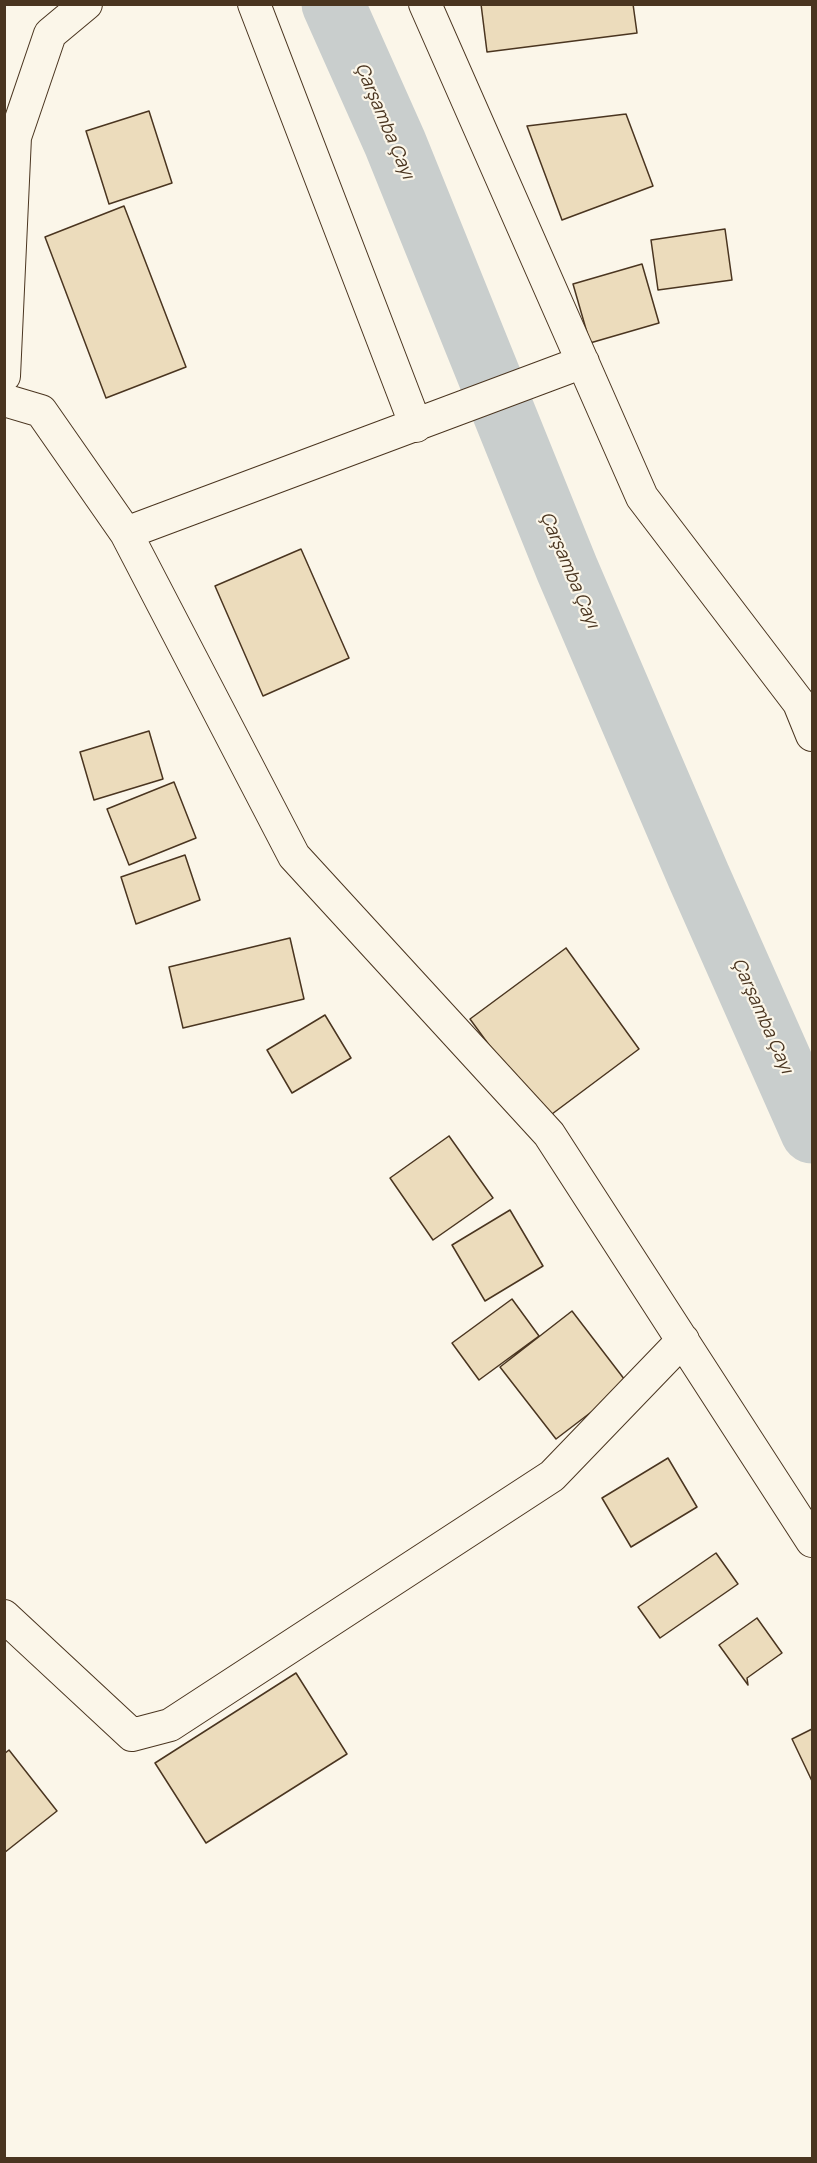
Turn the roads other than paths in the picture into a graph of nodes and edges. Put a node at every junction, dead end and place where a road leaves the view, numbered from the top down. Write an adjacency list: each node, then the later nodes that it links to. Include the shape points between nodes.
1 (86, 4): 5 (street, via 50,34 15,137)
2 (254, 4): 7 (street)
3 (425, 4): 4 (street)
4 (583, 362): 7 (street); 9 (street, via 642,497 799,703)
5 (4, 376)
6 (4, 400): 8 (street, via 41,411)
7 (416, 426): 8 (street)
8 (126, 533): 10 (street, via 294,856 549,1134)
9 (813, 735)
10 (683, 1340): 11 (street); 12 (street, via 552,1476 170,1725 132,1735)
11 (813, 1541)
12 (4, 1616)

